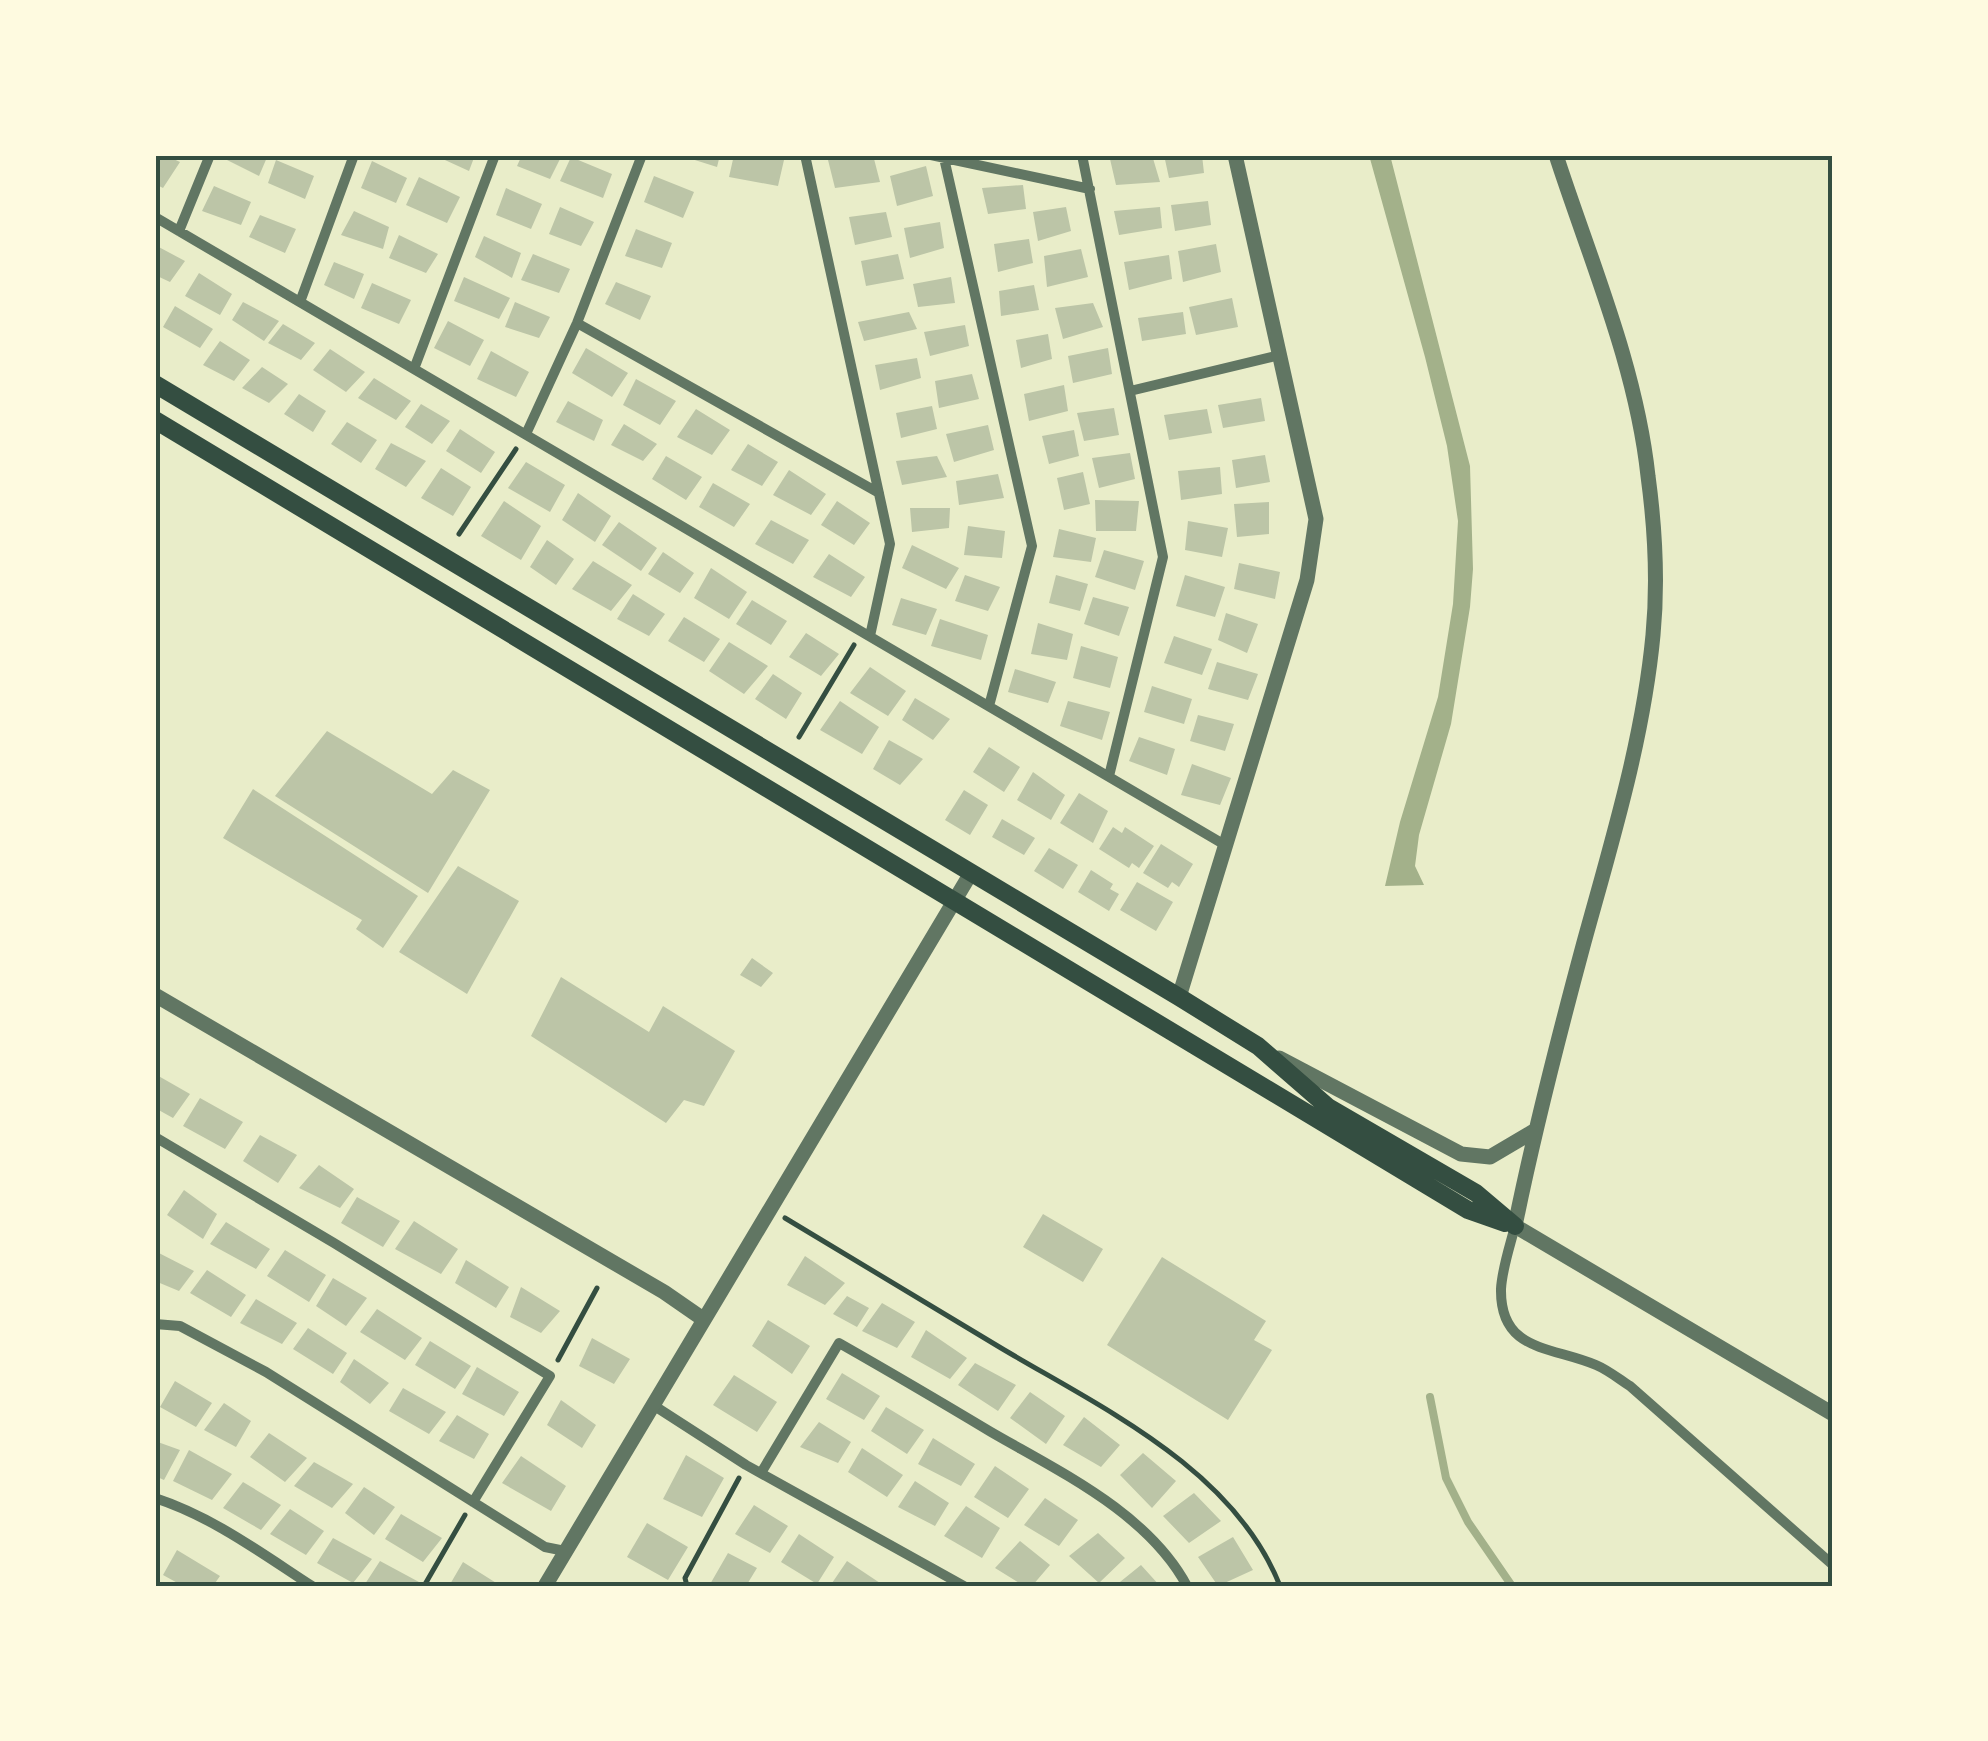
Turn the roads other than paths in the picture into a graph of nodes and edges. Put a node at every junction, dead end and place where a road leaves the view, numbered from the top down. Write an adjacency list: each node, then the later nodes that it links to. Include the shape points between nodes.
1 (210, 155): 13 (street)
2 (354, 155): 14 (street)
3 (495, 155): 17 (street)
4 (642, 155): 15 (street)
5 (805, 155): 22 (street)
6 (931, 155): 10 (street)
7 (1082, 155): 11 (street)
8 (1235, 155): 16 (street)
9 (1556, 155): 32 (street, via 1637,408 1656,585 1646,688 1625,786)
10 (944, 158): 11 (street); 24 (street, via 1032,546)
11 (1090, 189): 19 (street)
12 (155, 217): 13 (street)
13 (179, 231): 14 (street)
14 (300, 302): 17 (street)
15 (577, 323): 21 (street); 22 (street)
16 (1280, 355): 19 (street); 26 (street, via 1316,519 1307,580)
17 (414, 368): 21 (street)
18 (155, 384): 27 (main road)
19 (1130, 391): 25 (street, via 1164,557)
20 (155, 420): 28 (main road)
21 (526, 434): 23 (street)
22 (879, 494): 23 (street, via 890,544)
23 (866, 633): 24 (street)
24 (990, 706): 25 (street)
25 (1109, 776): 26 (street)
26 (1225, 844): 30 (street)
27 (971, 873): 28 (street); 30 (main road)
28 (953, 902): 34 (main road, via 1468,1210); 35 (street)
29 (155, 995): 35 (street)
30 (1179, 996): 31 (main road)
31 (1258, 1046): 32 (street, via 1461,1154 1490,1158); 34 (main road, via 1328,1107 1476,1193)
32 (1534, 1131): 34 (street)
33 (155, 1138): 41 (street, via 550,1376)
34 (1515, 1226): 38 (street); 43 (street, via 1501,1285 1506,1321 1516,1334 1630,1386)
35 (703, 1319): 37 (street)
36 (155, 1324): 41 (street, via 180,1326 266,1372)
37 (654, 1405): 39 (street); 42 (street)
38 (1833, 1414)
39 (761, 1473): 46 (street); 47 (street, via 839,1343 1129,1517)
40 (155, 1498): 44 (street, via 219,1526)
41 (472, 1502): 42 (street, via 545,1548)
42 (565, 1551): 45 (street)
43 (1833, 1565)
44 (312, 1586)
45 (545, 1586)
46 (964, 1586)
47 (1187, 1586)

